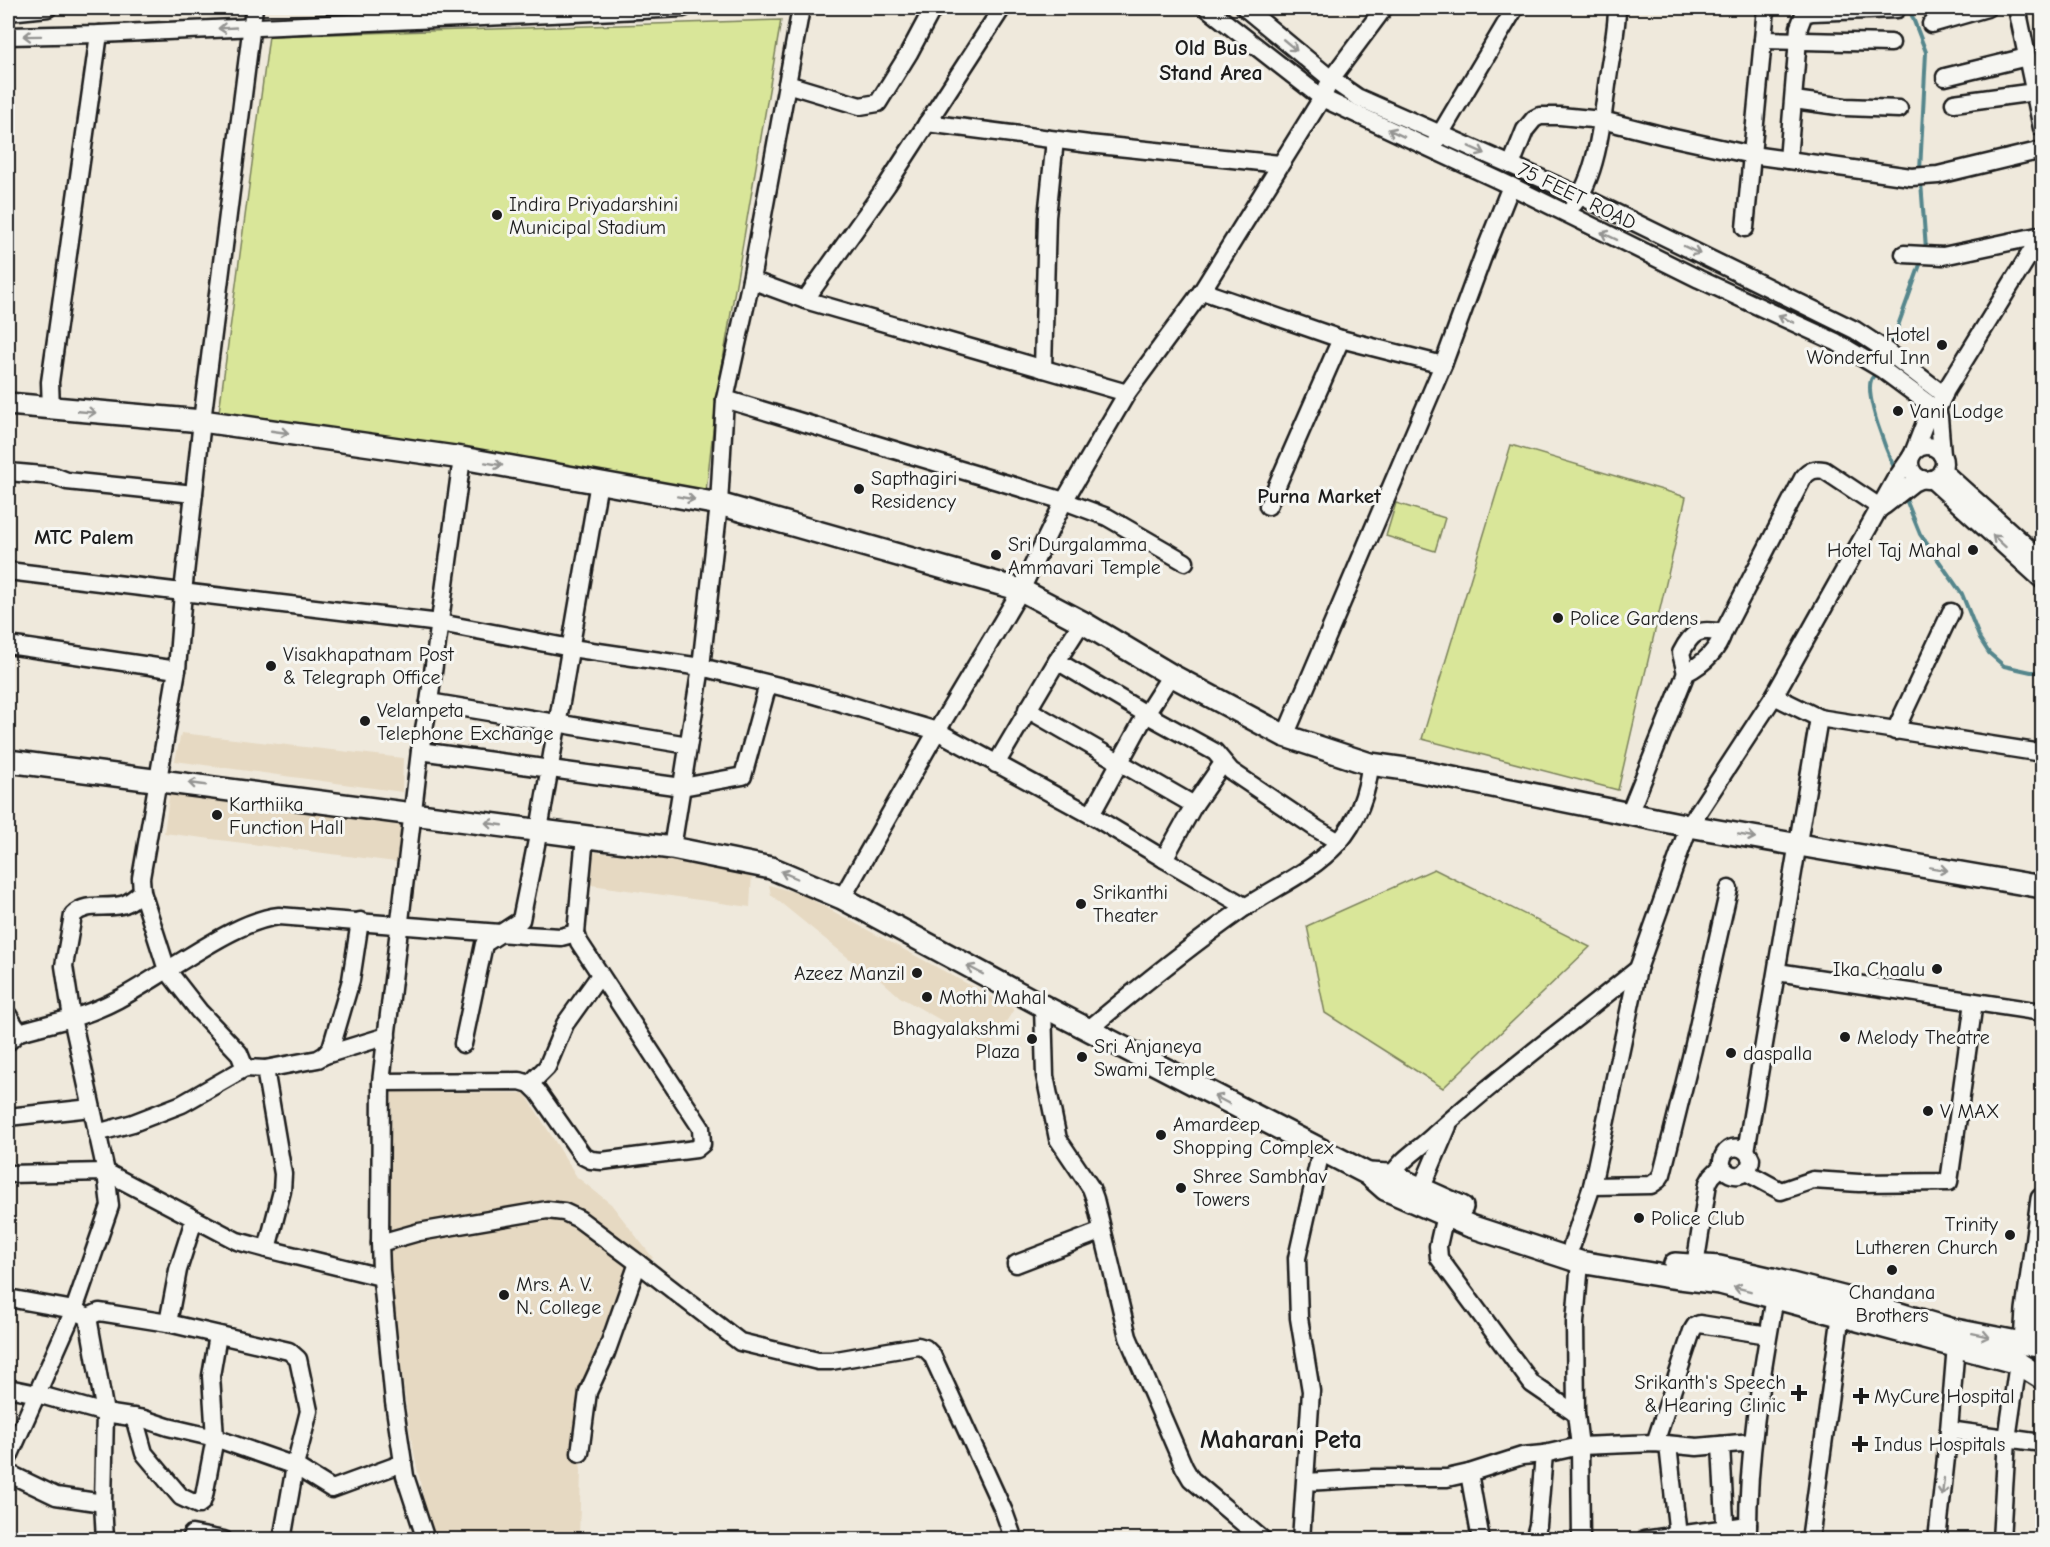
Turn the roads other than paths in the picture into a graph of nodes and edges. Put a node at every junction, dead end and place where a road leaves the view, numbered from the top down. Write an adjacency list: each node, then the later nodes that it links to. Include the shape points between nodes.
1 (48, 8): 16 (street)
2 (254, 8): 18 (street)
3 (684, 8): 18 (street)
4 (801, 8): 27 (street)
5 (933, 8): 27 (street, via 878,103 860,106)
6 (1002, 8): 34 (street)
7 (1207, 8): 29 (street, 75 FEET ROAD)
8 (1245, 8): 26 (street, 75 FEET ROAD, one-way to 26)
9 (1384, 8): 26 (street)
10 (1515, 8): 36 (street)
11 (1617, 8): 33 (street)
12 (1766, 8): 21 (street)
13 (1987, 8): 17 (street)
14 (2017, 8): 24 (street)
15 (1897, 9): 22 (street, via 1807,13 1801,18)
16 (8, 12)
17 (1931, 24)
18 (252, 27): 19 (street, one-way to 19); 61 (street)
19 (99, 34): 20 (street, one-way to 20); 60 (street, via 50,382)
20 (8, 36)
21 (1762, 40): 22 (street); 40 (street)
22 (1798, 42): 23 (street); 30 (street)
23 (1891, 43)
24 (2027, 57): 25 (street); 28 (street)
25 (1945, 77)
26 (1331, 79): 29 (street); 36 (street, 75 FEET ROAD, via 1357,97)
27 (787, 84): 50 (street)
28 (2035, 92): 31 (street); 35 (street)
29 (1322, 98): 38 (street, 75 FEET ROAD, one-way to 29); 42 (street)
30 (1794, 100): 32 (street); 41 (street)
31 (1954, 103)
32 (1899, 109)
33 (1602, 120): 40 (street); 43 (street, via 1540,116 1525,130); 45 (street)
34 (927, 123): 37 (street); 52 (street)
35 (2043, 128)
36 (1440, 134): 38 (street); 43 (street, 75 FEET ROAD, one-way to 43)
37 (1055, 140): 42 (street); 55 (street, via 1047,217)
38 (1432, 150): 44 (street, 75 FEET ROAD)
39 (2043, 150): 41 (street, via 1960,171 1920,176)
40 (1752, 154): 41 (street); 47 (street)
41 (1788, 160)
42 (1280, 164): 51 (street)
43 (1510, 165): 45 (street, 75 FEET ROAD)
44 (1511, 186): 46 (street, 75 FEET ROAD); 54 (street)
45 (1581, 196): 46 (street); 58 (street, 75 FEET ROAD, one-way to 58, via 1855,330 1889,352)
46 (1566, 215): 58 (street, 75 FEET ROAD, one-way to 46, via 1836,342)
47 (1745, 228)
48 (2042, 234): 49 (street, via 1943,256); 58 (street)
49 (1918, 255)
50 (751, 280): 52 (street); 57 (street)
51 (1202, 291): 53 (street); 56 (street)
52 (805, 300): 55 (street)
53 (1341, 339): 54 (street); 70 (street)
54 (1443, 365): 98 (street)
55 (1043, 369): 56 (street)
56 (1127, 393): 68 (street)
57 (725, 399): 68 (street); 69 (street)
58 (1940, 402): 62 (street, via 1926,420); 64 (street)
59 (8, 404): 60 (main road)
60 (51, 409): 61 (main road, one-way to 61)
61 (202, 421): 63 (main road, one-way to 63); 67 (street)
62 (1913, 454): 64 (street, via 1912,470); 64 (street, via 1918,448 1934,447); 71 (street)
63 (462, 458): 66 (main road, one-way to 66); 80 (street)
64 (1934, 471): 71 (street); 72 (street); 75 (street, one-way to 64)
65 (8, 472): 67 (street)
66 (599, 483): 69 (main road, one-way to 69); 83 (street)
67 (194, 494): 77 (street)
68 (1064, 501): 73 (street, via 1107,518); 76 (street)
69 (719, 504): 76 (main road); 85 (street)
70 (1268, 506)
71 (1881, 508): 81 (street, via 1824,470 1808,472); 90 (street)
72 (2039, 553)
73 (1185, 562)
74 (8, 572): 77 (street)
75 (2043, 580)
76 (1021, 590): 79 (main road); 96 (street)
77 (183, 592): 80 (street); 86 (street)
78 (1951, 612): 97 (street)
79 (1082, 622): 84 (street); 88 (main road)
80 (440, 623): 83 (street); 91 (street)
81 (1723, 633): 87 (street, via 1705,661); 87 (street, via 1706,629 1694,633 1681,653)
82 (8, 645): 86 (street)
83 (571, 648): 85 (street); 95 (street)
84 (1057, 661): 92 (street); 93 (street)
85 (701, 667): 89 (street); 99 (street)
86 (177, 670): 108 (street)
87 (1686, 673): 112 (street)
88 (1171, 675): 93 (street); 98 (main road)
89 (768, 684): 96 (street); 109 (street, via 743,776)
90 (1774, 696): 94 (street); 114 (street)
91 (429, 702): 95 (street); 100 (street)
92 (1027, 709): 104 (street); 105 (street)
93 (1146, 714): 103 (street, via 1215,752); 105 (street)
94 (1818, 718): 97 (street); 118 (street)
95 (558, 723): 99 (street); 107 (street)
96 (937, 731): 104 (street); 124 (street)
97 (1895, 731): 101 (street)
98 (1285, 736): 106 (main road)
99 (688, 745): 109 (street)
100 (420, 751): 107 (street); 111 (street)
101 (2043, 753)
102 (8, 761): 108 (main road)
103 (1223, 763): 110 (street); 117 (street)
104 (996, 764): 113 (street)
105 (1121, 764): 110 (street); 113 (street)
106 (1370, 764): 112 (main road); 117 (street, via 1360,808)
107 (550, 769): 109 (street); 115 (street)
108 (158, 779): 111 (main road, one-way to 108); 123 (street)
109 (682, 787): 119 (street)
110 (1194, 805): 120 (street)
111 (414, 813): 115 (main road, one-way to 111); 127 (street)
112 (1629, 814): 114 (main road)
113 (1091, 815): 120 (street)
114 (1689, 826): 118 (main road, one-way to 118); 131 (street)
115 (539, 830): 116 (main road); 128 (street, via 521,920)
116 (585, 836): 119 (main road); 129 (street)
117 (1339, 842): 125 (street, via 1307,871)
118 (1796, 845): 121 (main road, one-way to 121); 132 (street)
119 (672, 848): 124 (main road, one-way to 119, via 771,868)
120 (1164, 860): 125 (street)
121 (2043, 887)
122 (1729, 889): 159 (street, via 1662,1174 1651,1185)
123 (142, 892): 130 (street); 138 (street, via 120,906 85,908 73,915 64,966)
124 (842, 898): 135 (main road, one-way to 124)
125 (1246, 907): 139 (street, via 1168,963)
126 (360, 921): 127 (street); 130 (street, via 268,917); 143 (street, via 351,981 331,1048)
127 (401, 924): 128 (street); 140 (street)
128 (502, 932): 129 (street, via 561,937); 142 (street, via 484,944)
129 (576, 933): 133 (street)
130 (166, 969): 138 (street, via 121,999); 144 (street, via 239,1053)
131 (1638, 969): 150 (street); 159 (street)
132 (1777, 972): 134 (street); 152 (street)
133 (600, 975): 147 (street, via 565,1023 547,1067); 147 (street, via 701,1128 702,1144 696,1149 591,1160 583,1156)
134 (1974, 1002): 136 (street); 156 (street, via 1949,1182 1812,1180 1781,1191)
135 (1043, 1006): 139 (main road); 164 (street, via 1045,1076 1058,1139 1091,1188)
136 (2043, 1012)
137 (8, 1015): 141 (street)
138 (72, 1018): 141 (street); 148 (street)
139 (1089, 1029): 153 (main road, one-way to 139)
140 (387, 1036): 143 (street); 146 (street)
141 (13, 1037)
142 (463, 1044)
143 (325, 1055): 145 (street)
144 (245, 1068): 145 (street); 151 (street, via 182,1104 133,1124)
145 (265, 1069): 166 (street, via 283,1174)
146 (381, 1082): 147 (street, via 520,1080); 165 (street)
147 (530, 1084)
148 (92, 1108): 149 (street); 151 (street)
149 (8, 1117)
150 (1451, 1120): 158 (street, via 1401,1161); 160 (street)
151 (97, 1133): 155 (street)
152 (1746, 1151): 154 (street, via 1738,1147 1728,1149 1722,1156); 156 (street, via 1750,1164)
153 (1321, 1152): 158 (main road); 203 (street, via 1296,1272 1311,1391)
154 (1722, 1166): 156 (street, via 1733,1176); 170 (street, via 1708,1183)
155 (106, 1172): 157 (street); 163 (street); 175 (street, via 110,1206)
156 (1746, 1172)
157 (8, 1174)
158 (1388, 1182): 160 (main road)
159 (1592, 1186): 167 (street)
160 (1419, 1195): 162 (main road); 167 (main road)
161 (2043, 1199): 179 (main road, via 2027,1310)
162 (1445, 1215): 167 (main road, via 1470,1226); 186 (street, via 1439,1258 1532,1384)
163 (195, 1220): 166 (street, via 237,1241); 176 (street, via 178,1270)
164 (1102, 1231): 169 (street); 214 (street, via 1128,1338 1184,1467 1191,1479)
165 (380, 1242): 168 (street, via 547,1210 579,1219); 171 (street)
166 (267, 1250): 171 (street)
167 (1576, 1253): 170 (main road); 172 (main road, one-way to 167, via 1720,1283 1664,1276); 186 (street)
168 (638, 1263): 196 (street, via 588,1392); 213 (street, via 740,1342 831,1361 925,1348 932,1355)
169 (1016, 1264)
170 (1695, 1266): 174 (main road, via 1730,1269)
171 (381, 1277): 199 (street)
172 (1774, 1297): 174 (main road); 178 (street)
173 (8, 1298): 175 (street)
174 (1848, 1308): 179 (main road, one-way to 179); 180 (main road); 220 (street)
175 (81, 1313): 176 (street, via 99,1312); 184 (street); 185 (street)
176 (168, 1323): 177 (street)
177 (218, 1335): 189 (street, via 211,1383); 200 (street, via 289,1351 298,1359 309,1411)
178 (1768, 1335): 191 (street); 193 (street, via 1695,1326)
179 (2034, 1344)
180 (1956, 1345): 181 (main road); 188 (street)
181 (2018, 1363): 182 (main road); 190 (street)
182 (2043, 1378)
183 (8, 1388): 184 (street)
184 (37, 1394): 185 (street); 198 (street)
185 (105, 1413): 187 (street); 204 (street)
186 (1576, 1414): 195 (street)
187 (134, 1417): 189 (street); 189 (street, via 144,1454 181,1497 198,1505 204,1496)
188 (1949, 1430): 190 (street); 221 (street, one-way to 221)
189 (216, 1438): 200 (street)
190 (2007, 1439): 192 (street); 222 (street)
191 (1752, 1442): 194 (street); 205 (street)
192 (2043, 1443)
193 (1661, 1444): 194 (street); 195 (street); 208 (street)
194 (1721, 1445): 207 (street)
195 (1580, 1446): 197 (street); 218 (street)
196 (580, 1453)
197 (1544, 1454): 202 (street, via 1522,1456); 217 (street)
198 (8, 1459)
199 (403, 1463): 200 (street, via 332,1488); 212 (street)
200 (295, 1466): 211 (street)
201 (8, 1473): 204 (street, via 56,1496)
202 (1469, 1473): 203 (street, via 1447,1478); 216 (street)
203 (1306, 1482): 215 (street)
204 (103, 1503): 209 (street)
205 (1748, 1532): 207 (street)
206 (192, 1533): 210 (street)
207 (1726, 1533): 208 (street)
208 (1685, 1536): 219 (street)
209 (105, 1539)
210 (224, 1539)
211 (282, 1539)
212 (426, 1539)
213 (1014, 1539)
214 (1263, 1539)
215 (1301, 1539)
216 (1481, 1539)
217 (1534, 1539)
218 (1581, 1539)
219 (1644, 1539)
220 (1810, 1539)
221 (1937, 1539)
222 (2001, 1539)

